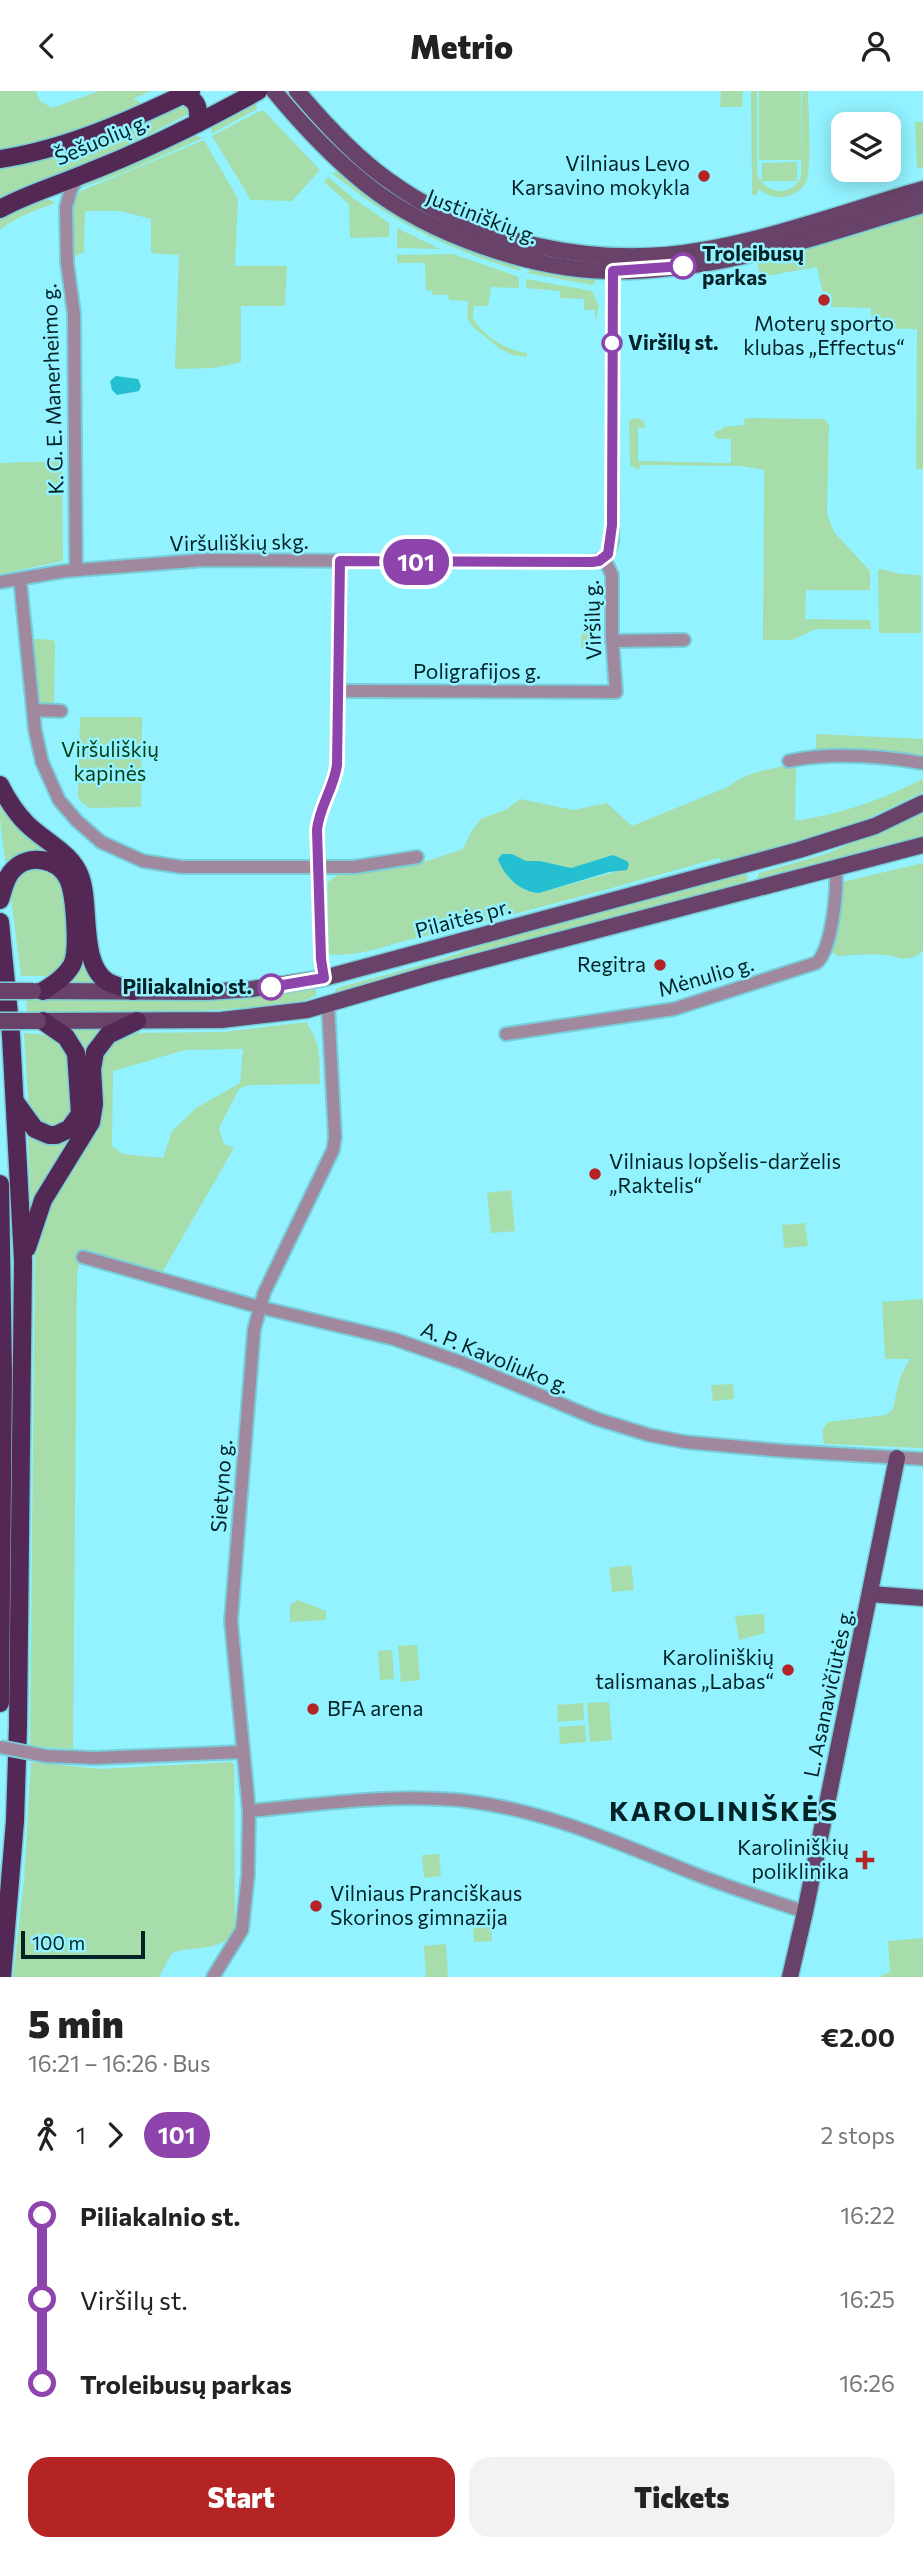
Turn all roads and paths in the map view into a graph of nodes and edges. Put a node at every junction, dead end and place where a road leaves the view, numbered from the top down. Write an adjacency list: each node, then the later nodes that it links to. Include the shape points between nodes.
1 (258, 91): 5 (highway, Šešuolių g.)
2 (274, 91): 13 (main road, Justiniškių g., via 368,185 444,230 526,259 567,267)
3 (297, 91): 13 (main road, Justiniškių g., via 372,168 414,197 449,215 529,243)
4 (187, 93): 5 (highway, via 198,105); 6 (highway, Šešuolių g., via 60,145)
5 (198, 123): 7 (highway, Šešuolių g.)
6 (0, 159)
7 (79, 177): 9 (highway, Šešuolių g.); 11 (street, K. G. E. Manerheimo g.)
8 (923, 189): 13 (main road, Justiniškių g., via 763,237)
9 (37, 192): 11 (street, via 54,195); 12 (highway, Šešuolių g.)
10 (923, 205): 13 (main road, Justiniškių g., via 718,261 657,269)
11 (66, 207): 16 (street, K. G. E. Manerheimo g., via 66,262 74,314)
12 (0, 209)
13 (613, 264): 14 (street, Viršilų g., via 612,541)
14 (604, 558): 15 (street, Viršuliškių skg., via 592,562); 20 (street, Viršilų g., via 612,575)
15 (340, 561): 16 (street, Viršuliškių skg., via 204,560); 21 (street)
16 (76, 570): 17 (street, Viršuliškių skg.)
17 (20, 579): 18 (street, Viršuliškių skg.); 23 (street)
18 (0, 582)
19 (684, 640): 20 (street)
20 (612, 641): 22 (street, Viršilų g.)
21 (339, 691): 22 (street, Poligrafijos g.); 32 (street, via 335,775 318,822)
22 (616, 692)
23 (33, 710): 24 (street); 32 (street, via 37,746 52,789 77,821 115,850 166,865)
24 (61, 711)
25 (789, 761): 26 (street, via 818,757 909,761)
26 (923, 766)
27 (0, 785): 40 (highway, via 26,823 77,868 92,960 107,981)
28 (922, 803): 31 (main road, Pilaitės pr., via 875,826)
29 (923, 845): 33 (main road)
30 (417, 857): 32 (street, via 354,867)
31 (760, 861): 34 (main road, via 751,878); 37 (main road, Pilaitės pr.)
32 (319, 867): 37 (street)
33 (835, 869): 34 (main road); 45 (street, Mėnulio g., via 833,911 824,955 816,963 674,1009)
34 (761, 889): 41 (main road, via 430,974)
35 (0, 900): 39 (highway, via 13,870 29,860 46,860 68,879 75,957 68,971)
36 (0, 922): 46 (highway)
37 (324, 978): 40 (main road, Pilaitės pr., via 252,989); 41 (main road)
38 (0, 991): 39 (main road, Pilaitės pr., bridge)
39 (38, 991): 40 (main road, Pilaitės pr.)
40 (134, 991)
41 (328, 1005): 44 (main road, via 221,1020); 51 (street, Sietyno g., via 333,1150)
42 (0, 1021): 43 (main road, bridge)
43 (41, 1021): 44 (main road); 46 (highway, via 66,1037 76,1053 80,1114 69,1129 49,1135 35,1129)
44 (137, 1021): 49 (highway, via 108,1035 95,1052 91,1122 43,1200)
45 (506, 1034)
46 (15, 1102): 49 (highway)
47 (0, 1184): 50 (highway)
48 (83, 1257): 51 (street, A. P. Kavoliuko g.)
49 (23, 1261): 62 (highway, via 18,1726)
50 (1, 1285): 57 (highway)
51 (259, 1307): 52 (street, A. P. Kavoliuko g., via 416,1346 597,1419 649,1435 718,1445); 59 (street, Sietyno g., via 231,1621)
52 (897, 1458): 53 (street, A. P. Kavoliuko g.); 55 (main road, L. Asanavičiūtės g.)
53 (923, 1459)
54 (923, 1589): 55 (main road)
55 (871, 1590): 56 (main road); 61 (main road, L. Asanavičiūtės g.)
56 (923, 1598)
57 (0, 1703)
58 (0, 1747): 59 (street, bridge, via 46,1756 94,1758)
59 (243, 1752): 60 (street, Sietyno g.)
60 (250, 1811): 61 (street, via 417,1798 500,1806 584,1828 711,1881); 63 (street, Sietyno g., via 242,1930)
61 (805, 1912): 64 (main road, L. Asanavičiūtės g.)
62 (2, 1977)
63 (213, 1977)
64 (790, 1977)

